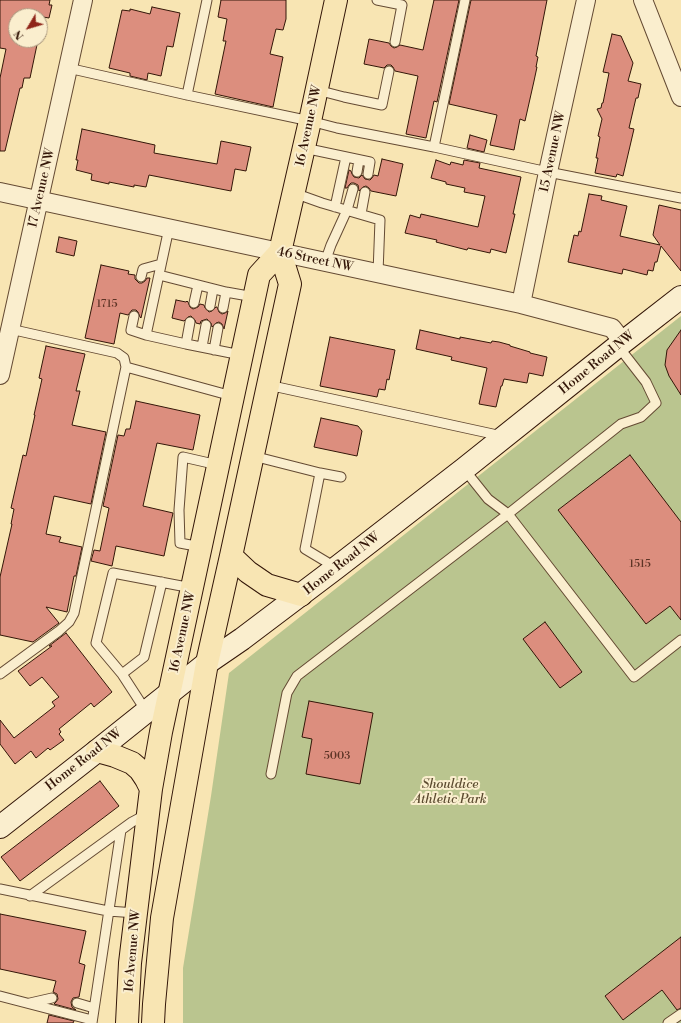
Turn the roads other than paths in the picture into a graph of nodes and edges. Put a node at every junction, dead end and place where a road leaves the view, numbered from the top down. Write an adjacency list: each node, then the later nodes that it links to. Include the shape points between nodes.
1 (82, 0): 9 (street, 17 Avenue NW)
2 (207, 0): 12 (lane)
3 (336, 0): 11 (highway, 16 Avenue NW)
4 (377, 0): 8 (lane, via 402,5)
5 (465, 0): 15 (lane)
6 (586, 0): 20 (street, 15 Avenue NW)
7 (643, 0): 13 (street)
8 (395, 42)
9 (68, 68): 12 (lane); 27 (street, 17 Avenue NW)
10 (389, 71): 11 (lane, via 382,105)
11 (317, 90): 14 (highway, 16 Avenue NW)
12 (187, 95): 14 (lane)
13 (681, 97)
14 (310, 121): 15 (lane); 16 (highway, 16 Avenue NW)
15 (434, 147): 20 (lane)
16 (304, 148): 17 (lane); 25 (highway, 16 Avenue NW)
17 (346, 157): 18 (lane); 28 (lane)
18 (359, 160): 19 (lane); 21 (lane, via 370,162)
19 (356, 172)
20 (548, 172): 26 (lane); 44 (street, 15 Avenue NW)
21 (368, 174)
22 (353, 189): 29 (lane)
23 (0, 192): 27 (street, 46 Street NW)
24 (365, 192): 30 (lane)
25 (294, 193): 28 (lane); 32 (highway, 16 Avenue NW)
26 (681, 198)
27 (39, 201): 31 (street, 46 Street NW); 51 (street, 17 Avenue NW)
28 (335, 207): 29 (lane)
29 (347, 210): 30 (lane); 33 (lane)
30 (361, 214): 35 (lane, via 380,220)
31 (168, 228): 32 (street, 46 Street NW); 34 (lane)
32 (280, 252): 33 (street, 46 Street NW); 41 (highway, 16 Avenue NW, via 259,275); 60 (highway, 16 Avenue NW, via 290,284)
33 (325, 262): 35 (street, 46 Street NW)
34 (161, 264): 36 (lane); 37 (lane, via 143,269)
35 (378, 273): 44 (street, 46 Street NW)
36 (159, 276): 38 (lane); 52 (lane)
37 (141, 277)
38 (198, 285): 39 (lane); 43 (lane)
39 (213, 289): 40 (lane); 45 (lane)
40 (226, 292): 41 (lane); 46 (lane)
41 (254, 297): 57 (highway, 16 Avenue NW)
42 (681, 297): 54 (street, Home Road NW)
43 (194, 303)
44 (521, 304): 54 (street, 46 Street NW, via 612,328)
45 (210, 306)
46 (223, 308)
47 (134, 316): 52 (lane, via 131,330)
48 (190, 322): 53 (lane)
49 (206, 325): 55 (lane)
50 (218, 328): 56 (lane)
51 (10, 329): 58 (lane, via 118,353 124,358); 59 (street, 17 Avenue NW)
52 (146, 335): 53 (lane)
53 (186, 344): 55 (lane)
54 (621, 344): 62 (street, Home Road NW); 68 (lane, via 646,382 656,403 641,417 620,424)
55 (202, 347): 56 (lane)
56 (214, 350): 57 (lane)
57 (241, 355): 61 (highway, 16 Avenue NW)
58 (126, 367): 61 (lane); 77 (lane, via 74,613 59,631)
59 (0, 375)
60 (268, 385): 62 (lane); 63 (highway, 16 Avenue NW)
61 (232, 396): 64 (highway, 16 Avenue NW)
62 (505, 437): 65 (street, Home Road NW)
63 (253, 456): 66 (lane); 70 (highway, 16 Avenue NW)
64 (218, 465): 69 (highway, 16 Avenue NW); 69 (lane, via 184,457 179,510 180,542)
65 (464, 469): 68 (lane, via 488,499); 71 (street, Home Road NW)
66 (320, 473): 67 (lane); 71 (lane, via 305,550)
67 (341, 477)
68 (508, 514): 75 (lane, via 634,677); 82 (lane, via 297,676 287,693)
69 (201, 547): 73 (highway, 16 Avenue NW)
70 (231, 556): 74 (highway, via 267,585); 76 (highway, 16 Avenue NW)
71 (336, 568): 74 (street, Home Road NW)
72 (162, 582): 73 (lane); 78 (lane, via 144,657); 78 (lane, via 113,573 96,643)
73 (192, 588): 79 (highway, 16 Avenue NW)
74 (301, 595): 76 (street, Home Road NW)
75 (681, 640)
76 (207, 663): 79 (street, Home Road NW); 99 (highway, 16 Avenue NW, via 162,918)
77 (0, 674)
78 (122, 674): 80 (lane)
79 (170, 693): 80 (street, Home Road NW); 83 (highway, 16 Avenue NW)
80 (146, 711): 81 (street, Home Road NW)
81 (97, 751): 83 (highway, via 132,763 140,770); 85 (street, Home Road NW)
82 (272, 774)
83 (151, 789): 84 (highway, 16 Avenue NW)
84 (148, 813): 86 (lane); 90 (highway, 16 Avenue NW)
85 (0, 826)
86 (121, 830): 88 (lane); 89 (lane)
87 (0, 889): 88 (lane)
88 (30, 896): 89 (lane)
89 (108, 911): 90 (lane); 95 (lane)
90 (136, 913): 98 (highway, 16 Avenue NW)
91 (0, 996): 94 (lane)
92 (52, 998): 94 (lane)
93 (77, 1003): 95 (lane)
94 (29, 1004): 97 (lane)
95 (94, 1008): 97 (lane)
96 (681, 1014): 100 (lane)
97 (92, 1022)
98 (127, 1023)
99 (153, 1023)
100 (668, 1023)

